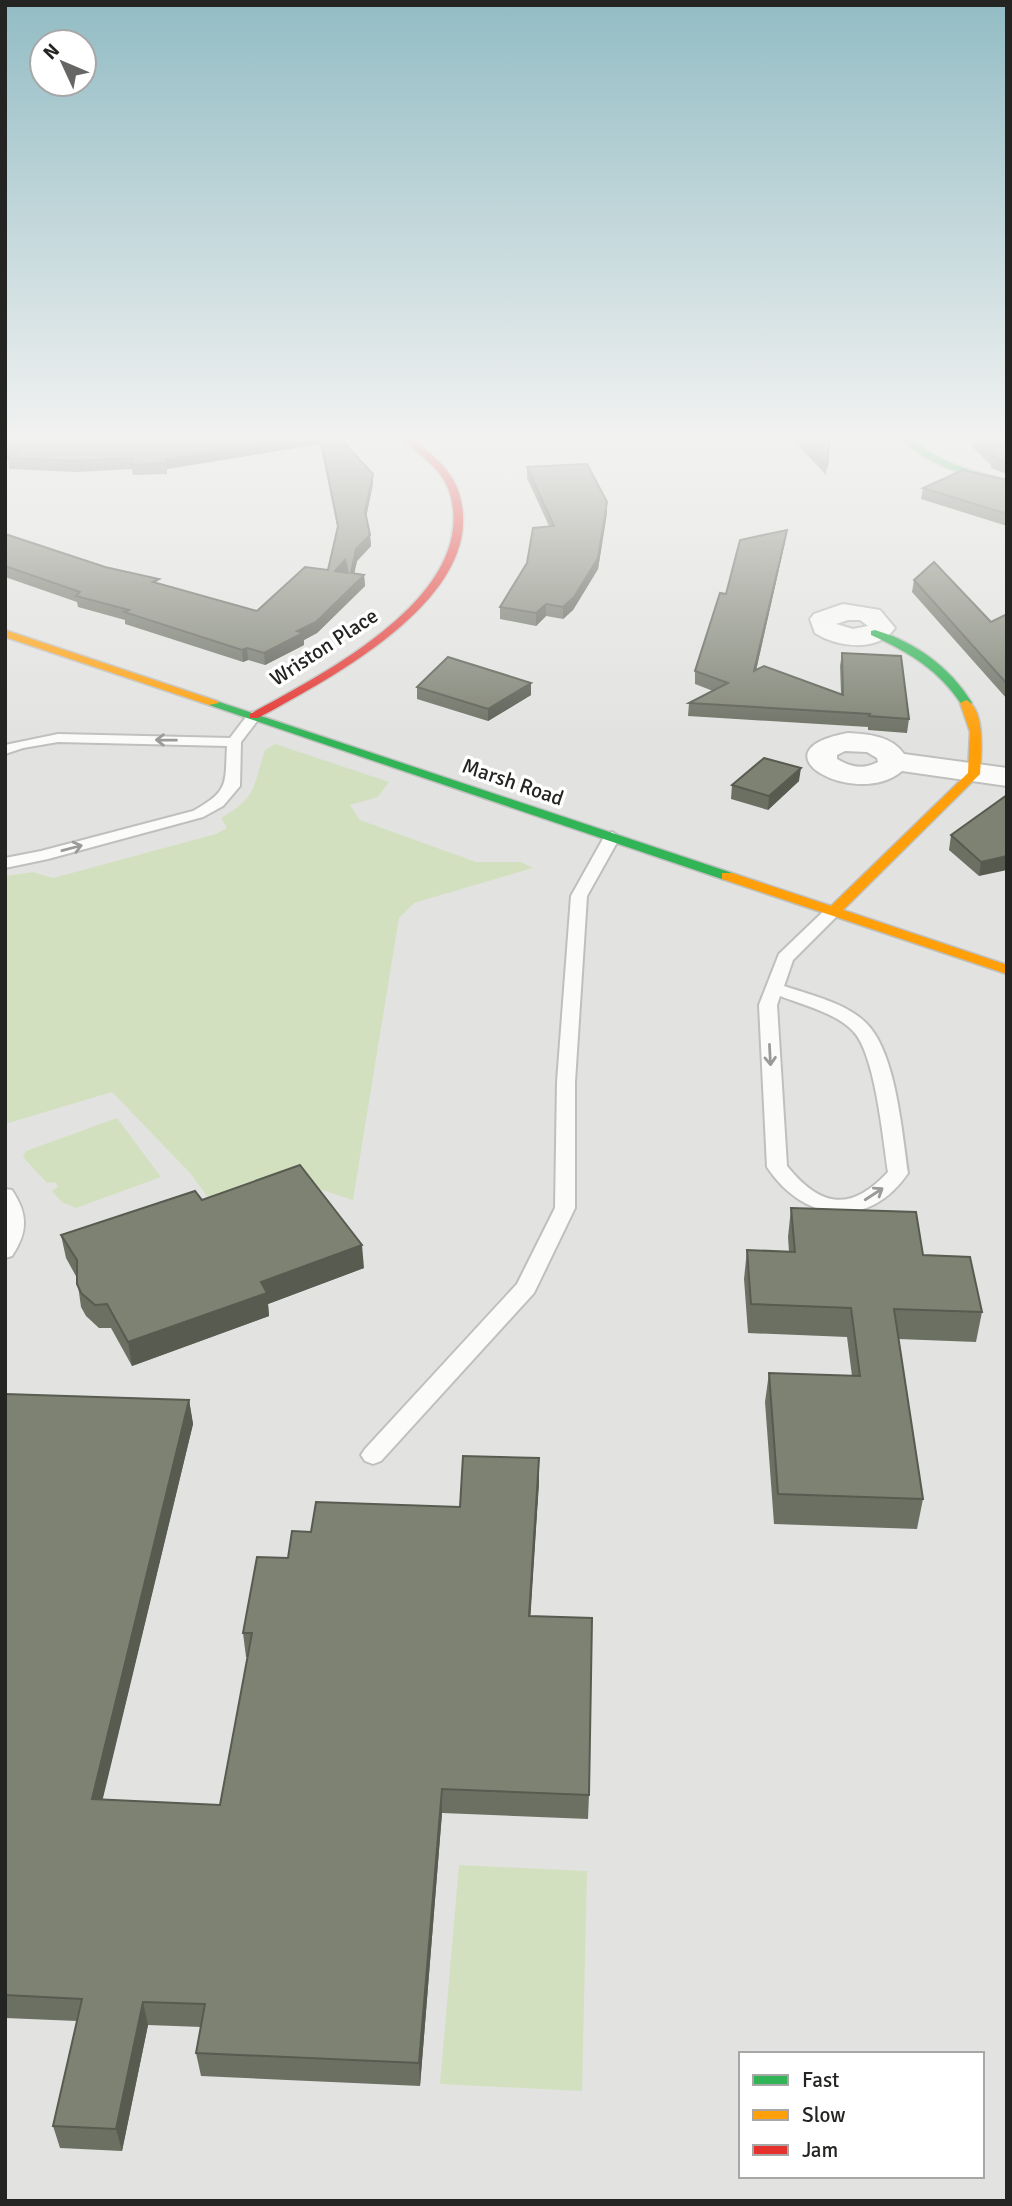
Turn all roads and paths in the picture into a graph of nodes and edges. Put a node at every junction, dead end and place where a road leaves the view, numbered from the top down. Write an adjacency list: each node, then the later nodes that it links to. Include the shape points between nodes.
1 (458, 538): 4 (street, Wriston Place, via 432,592 409,615 326,675)
2 (5, 633): 4 (street, Marsh Road)
3 (875, 633): 8 (street, via 923,656 964,697 976,720)
4 (254, 716): 5 (lane); 10 (street, Marsh Road)
5 (234, 742): 6 (lane, one-way to 6, via 58,738); 11 (lane, one-way to 5, via 198,814 218,803 232,786)
6 (5, 751)
7 (893, 761): 8 (street)
8 (975, 772): 9 (street); 12 (street)
9 (1007, 777)
10 (612, 837): 12 (street, Marsh Road); 17 (lane, via 579,896 566,1082 565,1208 526,1288)
11 (5, 863)
12 (834, 911): 13 (street, Marsh Road); 14 (lane, via 785,958)
13 (1007, 970)
14 (774, 988): 14 (lane, one-way to 14, via 768,1005 777,1167 789,1184 808,1197 829,1207 856,1205 878,1194 898,1173 873,1045 860,1027)
15 (5, 1195): 16 (lane, via 17,1213 15,1234)
16 (5, 1251)
17 (373, 1455)

